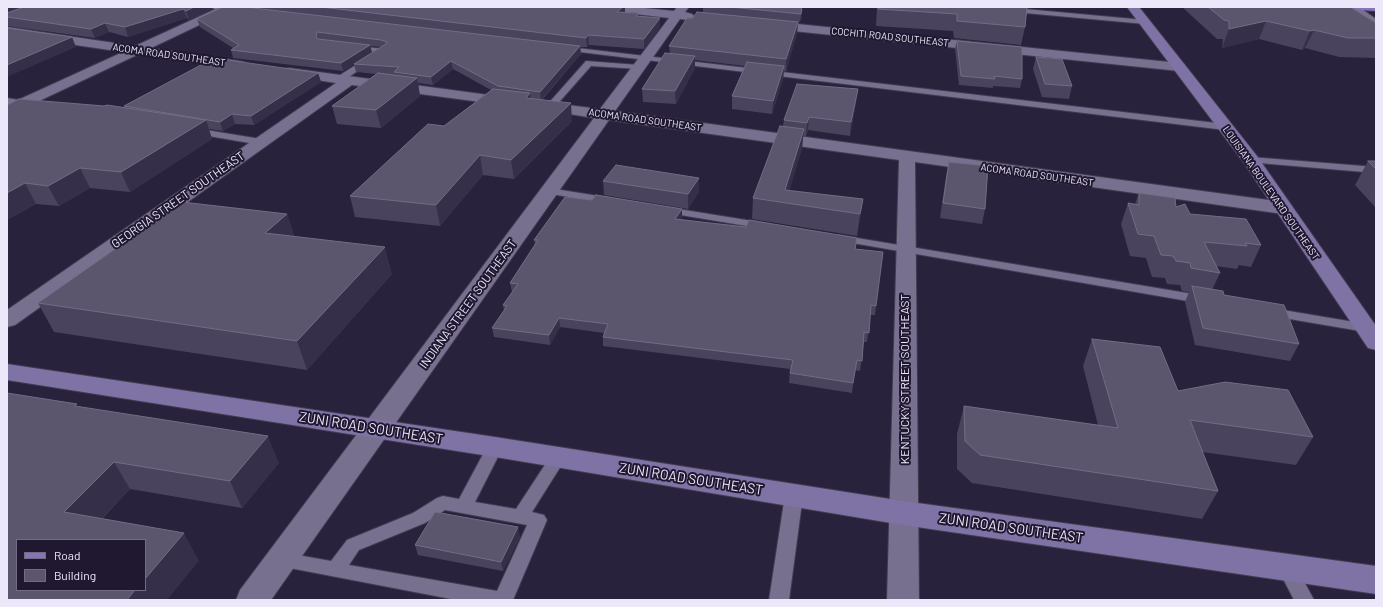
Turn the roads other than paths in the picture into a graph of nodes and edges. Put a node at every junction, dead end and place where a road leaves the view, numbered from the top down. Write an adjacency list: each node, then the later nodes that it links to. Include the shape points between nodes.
1 (600, 7): 9 (street)
2 (981, 7): 10 (lane)
3 (1050, 7): 10 (lane)
4 (1351, 7): 12 (street)
5 (1359, 7): 7 (main road)
6 (223, 8): 8 (lane); 16 (street)
7 (1376, 8)
8 (244, 11)
9 (686, 13): 17 (street, INDIANA STREET SOUTHEAST)
10 (1139, 15): 19 (street, LOUISIANA BOULEVARD SOUTHEAST)
11 (754, 23): 19 (street, COCHITI ROAD SOUTHEAST)
12 (1376, 24)
13 (7, 31): 16 (street, ACOMA ROAD SOUTHEAST)
14 (346, 46): 21 (lane, via 383,51)
15 (553, 46): 17 (lane)
16 (137, 50): 18 (street, ACOMA ROAD SOUTHEAST); 23 (street)
17 (642, 62): 25 (lane, via 589,63); 27 (street, INDIANA STREET SOUTHEAST); 28 (lane)
18 (253, 67)
19 (1179, 67): 28 (street, LOUISIANA BOULEVARD SOUTHEAST)
20 (276, 70): 21 (street, ACOMA ROAD SOUTHEAST)
21 (344, 79): 25 (street, ACOMA ROAD SOUTHEAST); 30 (street, GEORGIA STREET SOUTHEAST)
22 (7, 100): 23 (lane)
23 (23, 103): 24 (lane); 26 (street)
24 (44, 107)
25 (550, 107): 27 (street, ACOMA ROAD SOUTHEAST)
26 (7, 111)
27 (605, 114): 31 (street, ACOMA ROAD SOUTHEAST); 34 (street, INDIANA STREET SOUTHEAST)
28 (1226, 127): 32 (street, LOUISIANA BOULEVARD SOUTHEAST)
29 (184, 129): 30 (lane)
30 (261, 142): 43 (street, GEORGIA STREET SOUTHEAST)
31 (907, 157): 37 (street, ACOMA ROAD SOUTHEAST); 40 (street, KENTUCKY STREET SOUTHEAST)
32 (1251, 160): 33 (lane); 37 (street, LOUISIANA BOULEVARD SOUTHEAST)
33 (1376, 170)
34 (549, 191): 35 (lane); 46 (street, INDIANA STREET SOUTHEAST)
35 (623, 203)
36 (654, 208): 38 (lane)
37 (1283, 208): 44 (street, LOUISIANA BOULEVARD SOUTHEAST)
38 (778, 228)
39 (825, 236): 40 (lane)
40 (906, 249): 41 (lane); 51 (street, KENTUCKY STREET SOUTHEAST)
41 (1216, 302)
42 (1263, 310): 44 (lane)
43 (7, 320)
44 (1371, 336)
45 (7, 372): 46 (street, ZUNI ROAD SOUTHEAST)
46 (376, 429): 47 (street, ZUNI ROAD SOUTHEAST); 53 (street, INDIANA STREET SOUTHEAST)
47 (495, 447): 48 (street, ZUNI ROAD SOUTHEAST); 50 (lane)
48 (558, 458): 49 (street, ZUNI ROAD SOUTHEAST); 52 (lane)
49 (794, 495): 51 (street, ZUNI ROAD SOUTHEAST); 59 (lane)
50 (464, 507): 52 (lane); 55 (lane, via 443,503 419,518 352,545)
51 (903, 513): 54 (street, ZUNI ROAD SOUTHEAST); 60 (street, KENTUCKY STREET SOUTHEAST)
52 (520, 517): 58 (lane, via 538,520)
53 (281, 560): 55 (lane); 57 (street, INDIANA STREET SOUTHEAST)
54 (1286, 567): 56 (street, ZUNI ROAD SOUTHEAST); 61 (lane)
55 (335, 570): 58 (lane)
56 (1376, 580)
57 (252, 600)
58 (502, 600)
59 (779, 600)
60 (903, 600)
61 (1304, 600)

